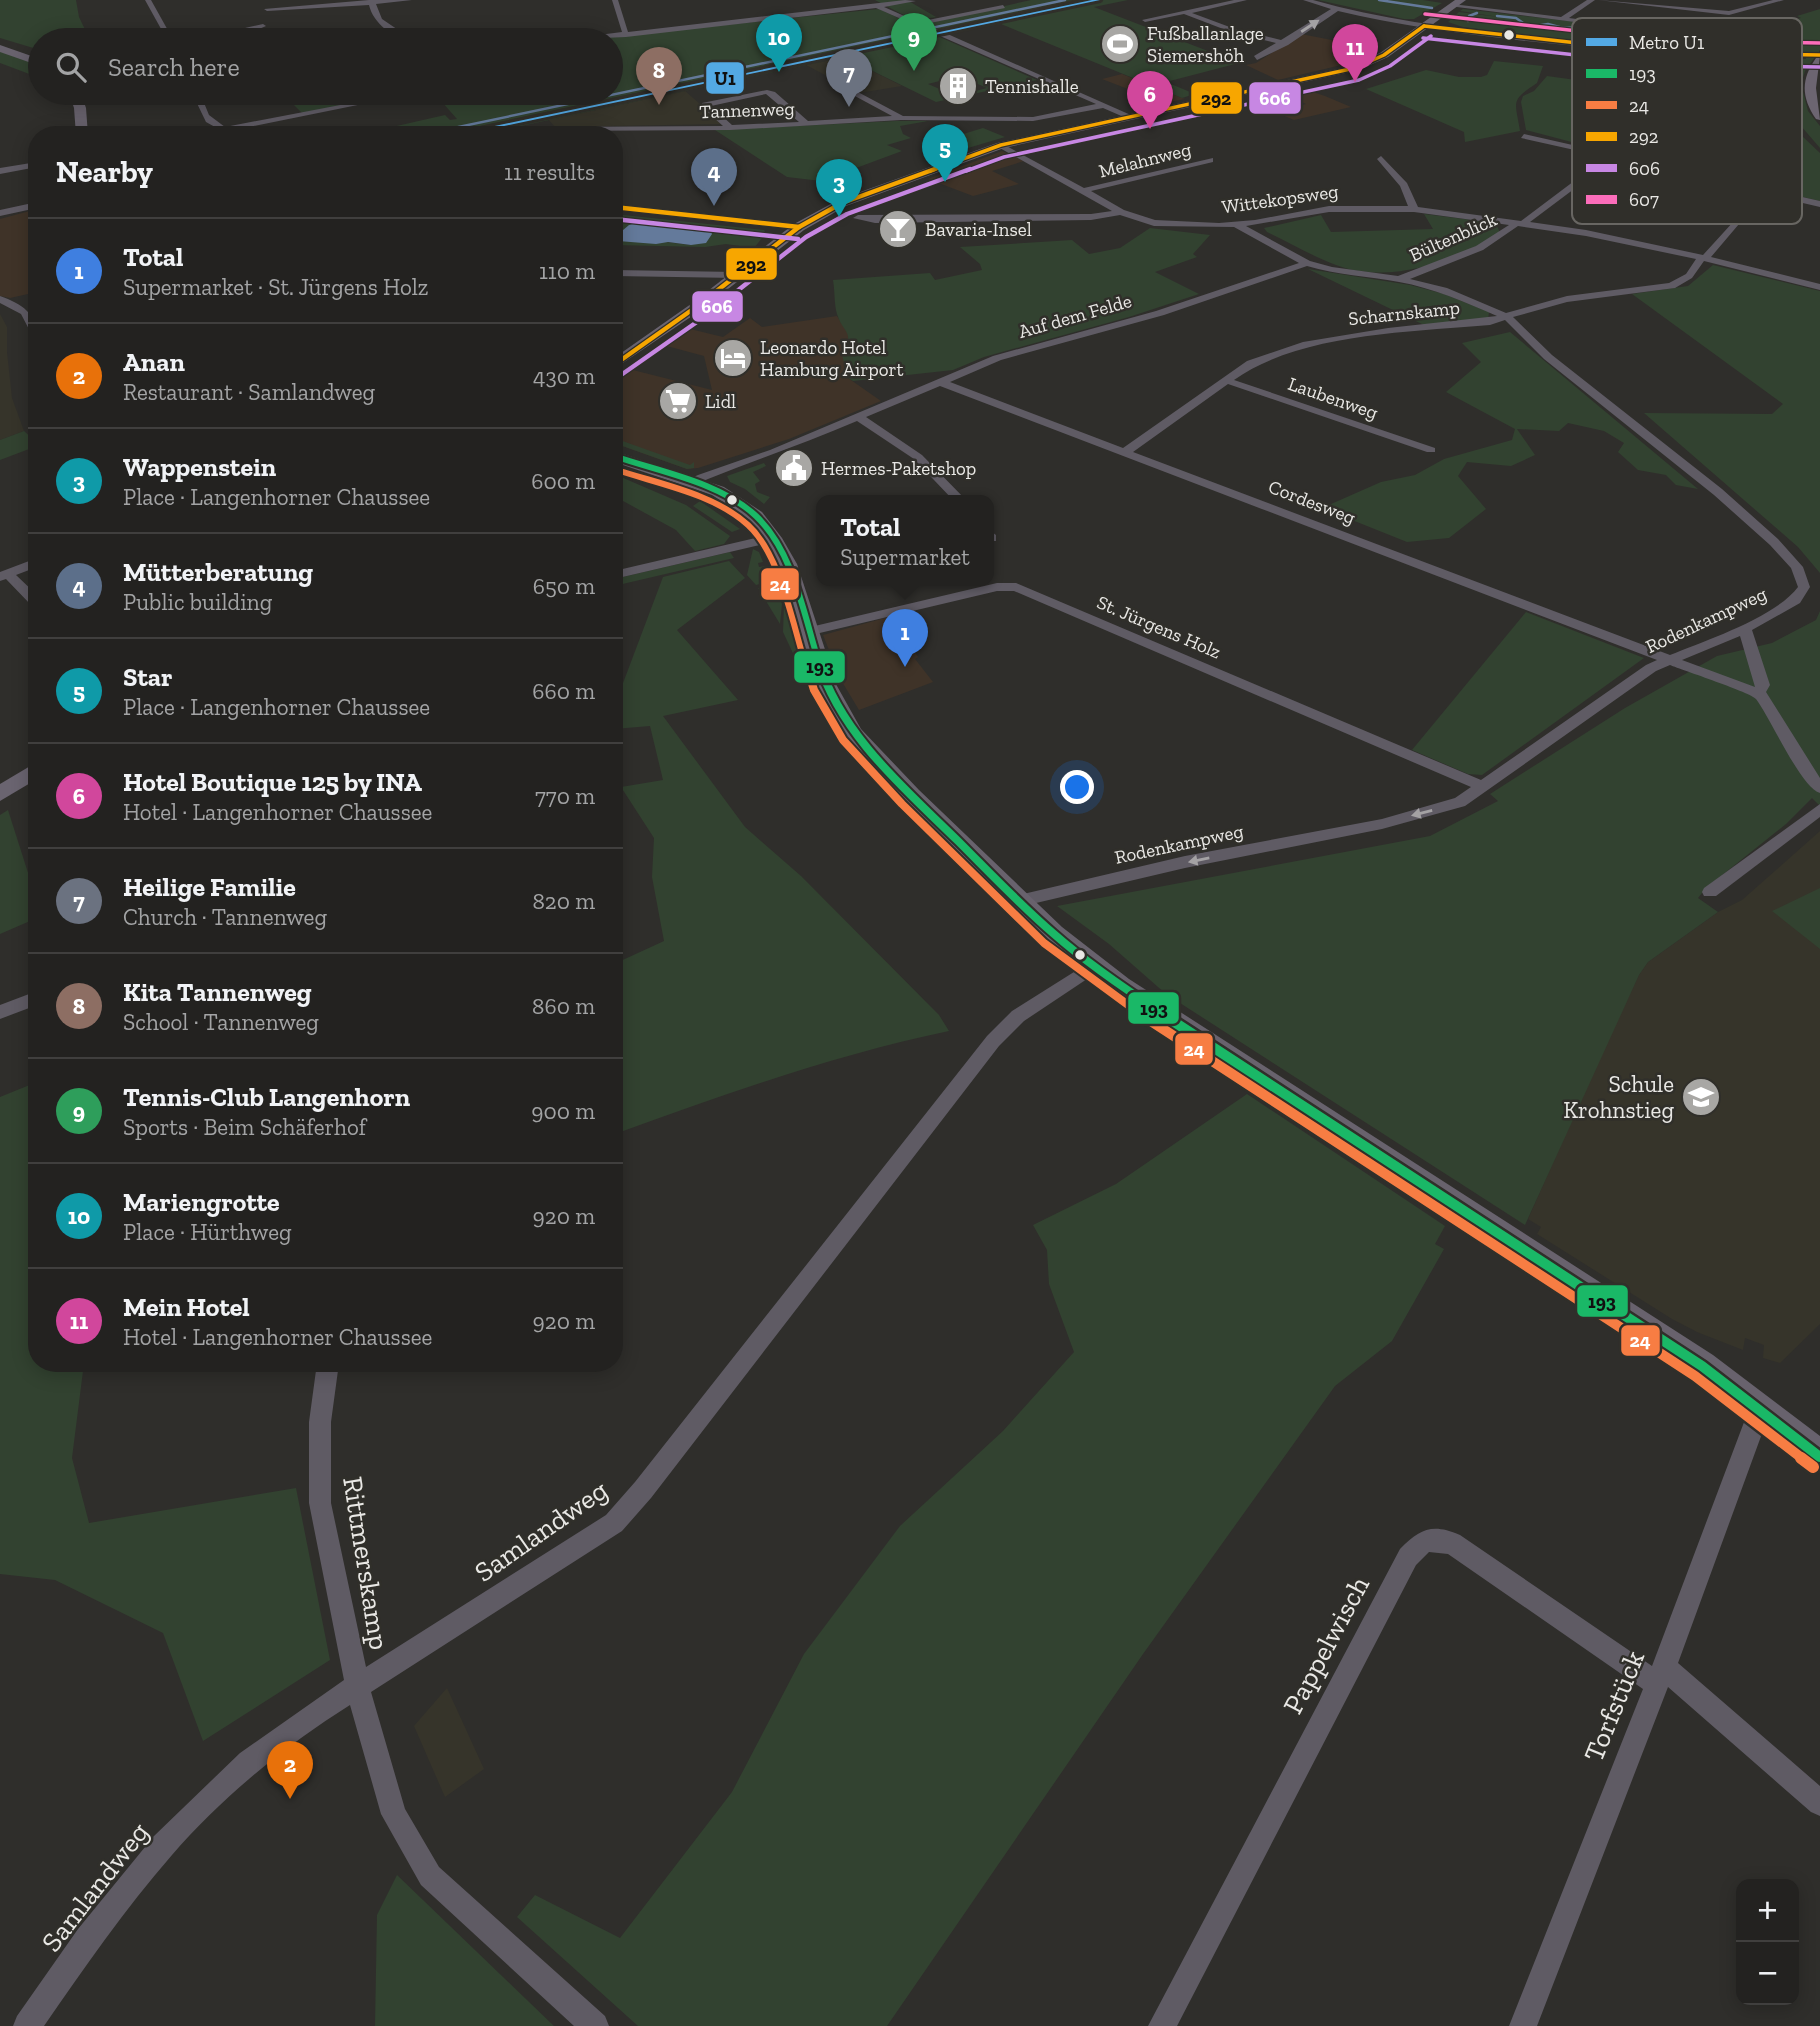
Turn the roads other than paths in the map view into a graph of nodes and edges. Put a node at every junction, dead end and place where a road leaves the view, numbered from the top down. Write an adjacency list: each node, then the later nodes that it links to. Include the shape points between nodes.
1 (148, 0): 29 (street)
2 (269, 0): 19 (street)
3 (409, 0): 13 (street)
4 (615, 0): 33 (street)
5 (871, 0): 17 (street)
6 (995, 0): 23 (street, via 1003,7)
7 (1244, 0): 21 (street)
8 (1306, 0): 20 (street)
9 (1592, 0): 24 (street)
10 (1601, 0): 16 (street, via 1724,13)
11 (1754, 0): 16 (street)
12 (1781, 0): 16 (street)
13 (372, 1): 19 (street); 31 (street, via 372,12)
14 (912, 1): 17 (street); 18 (street)
15 (1456, 3): 24 (street); 28 (main road)
16 (1767, 3)
17 (879, 6): 27 (street); 33 (street)
18 (923, 7)
19 (267, 9): 30 (street)
20 (1336, 9): 28 (street); 35 (street, one-way to 20)
21 (1184, 12): 25 (street); 35 (street, via 1233,31)
22 (933, 13): 23 (street)
23 (943, 19): 27 (street)
24 (1563, 19): 26 (street)
25 (1145, 20)
26 (1572, 20)
27 (916, 24): 47 (street)
28 (1424, 26): 36 (street); 48 (main road, via 1384,55 1356,68)
29 (163, 28)
30 (265, 28)
31 (389, 28)
32 (623, 35): 33 (street)
33 (626, 35)
34 (0, 42): 38 (main road)
35 (1285, 43): 41 (street)
36 (1572, 44)
37 (0, 48): 40 (main road)
38 (28, 50)
39 (1802, 57): 42 (street)
40 (28, 58)
41 (1257, 58)
42 (1820, 58): 49 (highway, via 1808,86)
43 (856, 93): 50 (street, Tannenweg)
44 (80, 105): 52 (main road)
45 (200, 105): 53 (street)
46 (354, 105): 54 (street)
47 (1105, 105): 48 (street); 50 (street, Tannenweg, via 1034,120)
48 (1129, 116): 58 (main road)
49 (1820, 116)
50 (901, 118): 51 (street, Tannenweg)
51 (806, 123): 55 (street, Tannenweg); 55 (street, via 772,94 760,92 705,105)
52 (81, 126)
53 (215, 126)
54 (251, 126)
55 (730, 128): 56 (street, Tannenweg)
56 (623, 129)
57 (1524, 136): 59 (street)
58 (1001, 145): 65 (street); 77 (main road, via 842,203)
59 (1572, 147)
60 (1381, 159): 70 (street, via 1404,185)
61 (1210, 160): 65 (street, Melahnweg)
62 (28, 166): 63 (street)
63 (0, 171)
64 (1572, 185): 74 (street, Bültenblick)
65 (1086, 190): 72 (street)
66 (1802, 200): 68 (street)
67 (28, 204): 71 (street)
68 (1820, 204)
69 (623, 208): 77 (street)
70 (1414, 209): 74 (street, Wittekopsweg); 76 (street, Wittekopsweg, via 1329,209)
71 (0, 211)
72 (1121, 212): 73 (street, Wittekopsweg, via 1091,217); 76 (street, Wittekopsweg, via 1171,225)
73 (858, 218)
74 (1520, 222): 78 (street, Wittekopsweg); 82 (street, Bültenblick, via 1505,236)
75 (1734, 224): 78 (street, Scharnskamp)
76 (1236, 225): 79 (street, Rodenkampweg)
77 (799, 227): 81 (main road)
78 (1703, 258): 83 (street, Wittekopsweg); 85 (street, Scharnskamp, via 1689,276 1672,286 1567,299)
79 (1307, 263): 82 (street, Rodenkampweg); 89 (street, Auf dem Felde, via 1160,313 998,358)
80 (623, 273): 81 (street)
81 (737, 275): 87 (main road)
82 (1399, 279): 85 (street, Rodenkampweg, via 1444,290)
83 (1820, 287)
84 (0, 299): 86 (street)
85 (1507, 317): 88 (street, Scharnskamp, via 1303,345 1251,363); 102 (street, Rodenkampweg, via 1548,358 1718,492 1797,567 1804,587 1794,600)
86 (28, 318)
87 (623, 358)
88 (1225, 380): 91 (street, Laubenweg); 92 (street, Scharnskamp)
89 (940, 382): 90 (street, Auf dem Felde); 92 (street, Cordesweg)
90 (858, 418): 95 (street, Auf dem Felde); 96 (street, via 918,457)
91 (1431, 450)
92 (1125, 452): 104 (street, Cordesweg)
93 (623, 459): 95 (main road)
94 (623, 467): 95 (main road)
95 (688, 484): 97 (main road)
96 (955, 495)
97 (768, 539): 99 (street); 103 (main road)
98 (28, 566): 100 (street)
99 (623, 573)
100 (4, 575): 101 (street)
101 (28, 595)
102 (1745, 629): 104 (street, Rodenkampweg); 105 (street, via 1763,685)
103 (807, 632): 107 (street, St. Jürgens Holz, via 997,587 1016,587); 112 (main road, via 826,686 853,733)
104 (1669, 660): 105 (street, Cordesweg); 107 (street, Rodenkampweg, via 1651,668)
105 (1759, 692): 108 (street)
106 (28, 775): 109 (main road)
107 (1484, 787): 112 (street, Rodenkampweg, one-way to 112, via 1452,806 1382,824 1185,862)
108 (1820, 788)
109 (0, 793)
110 (1820, 809): 111 (street)
111 (1710, 892)
112 (1019, 901): 113 (main road)
113 (1093, 967): 117 (main road, via 1660,1338); 120 (street, Samlandweg, via 1018,1016 993,1041 614,1523)
114 (28, 1001): 115 (street)
115 (0, 1012)
116 (327, 1372): 120 (street, Rittmerskamp, via 320,1422 320,1503)
117 (1760, 1409): 118 (main road); 119 (street, Torfstück)
118 (1820, 1457)
119 (1659, 1675): 121 (street); 124 (street, Pappelwisch, via 1452,1543 1425,1540 1408,1557); 125 (street, Torfstück)
120 (358, 1688): 122 (street, Samlandweg, via 249,1762 163,1845); 123 (street, Rittmerskamp, via 394,1814 430,1876)
121 (1820, 1803)
122 (27, 2026)
123 (595, 2026)
124 (1162, 2026)
125 (1523, 2026)

